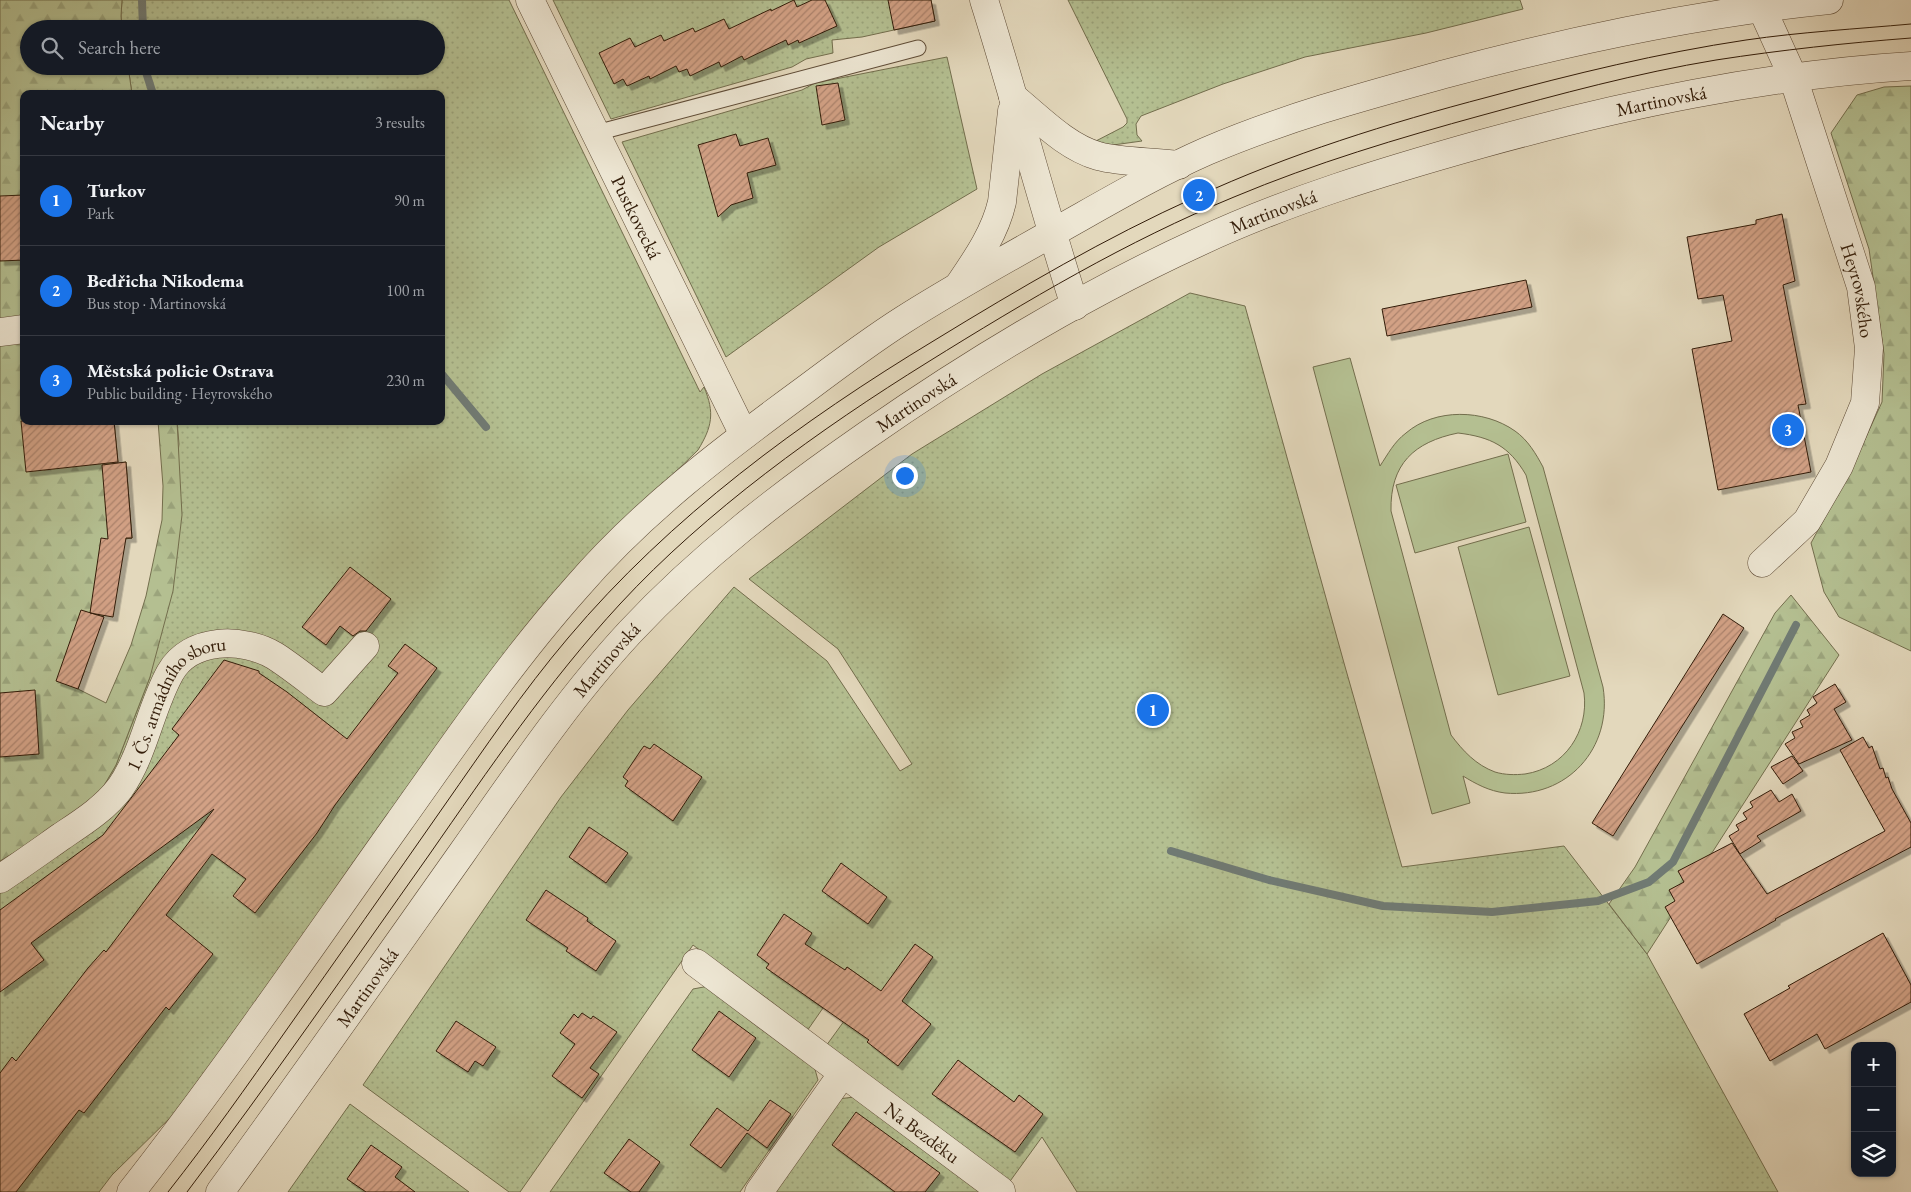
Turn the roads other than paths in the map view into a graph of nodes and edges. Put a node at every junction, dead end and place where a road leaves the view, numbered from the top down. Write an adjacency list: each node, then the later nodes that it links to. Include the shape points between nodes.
1 (530, 0): 9 (street, Pustkovecká)
2 (984, 0): 8 (street)
3 (1829, 0): 4 (street)
4 (1760, 4): 7 (street, Heyrovského); 10 (street, via 1626,30 1399,86 1281,123)
5 (918, 48): 9 (lane)
6 (1911, 66): 7 (street, Martinovská)
7 (1794, 77): 13 (street, Martinovská, via 1686,94 1597,113 1378,174 1232,227 1158,261); 17 (street, Heyrovského, via 1861,286 1869,348 1865,403 1838,466 1807,521)
8 (1013, 97): 10 (street, via 1084,151 1114,159); 11 (street); 12 (street, via 999,216)
9 (596, 133): 16 (street, Pustkovecká)
10 (1179, 164): 11 (street)
11 (1051, 233): 12 (street); 13 (street)
12 (959, 285): 16 (street, via 891,328)
13 (1075, 306): 24 (street, Martinovská, via 962,371 808,476 732,535 634,628 526,763)
14 (20, 330): 15 (street)
15 (0, 332)
16 (744, 435): 23 (street, via 608,553 532,640 459,737 243,1043)
17 (1762, 563)
18 (365, 646): 19 (street, 1. Čs. armádního sboru, via 324,692 274,655 247,646 210,644 190,653 170,673 120,788 94,814)
19 (0, 879)
20 (696, 963): 21 (street, Na Bezděku)
21 (843, 1073): 22 (street, Na Bezděku); 25 (street)
22 (1000, 1191)
23 (131, 1192)
24 (220, 1192)
25 (759, 1192)

